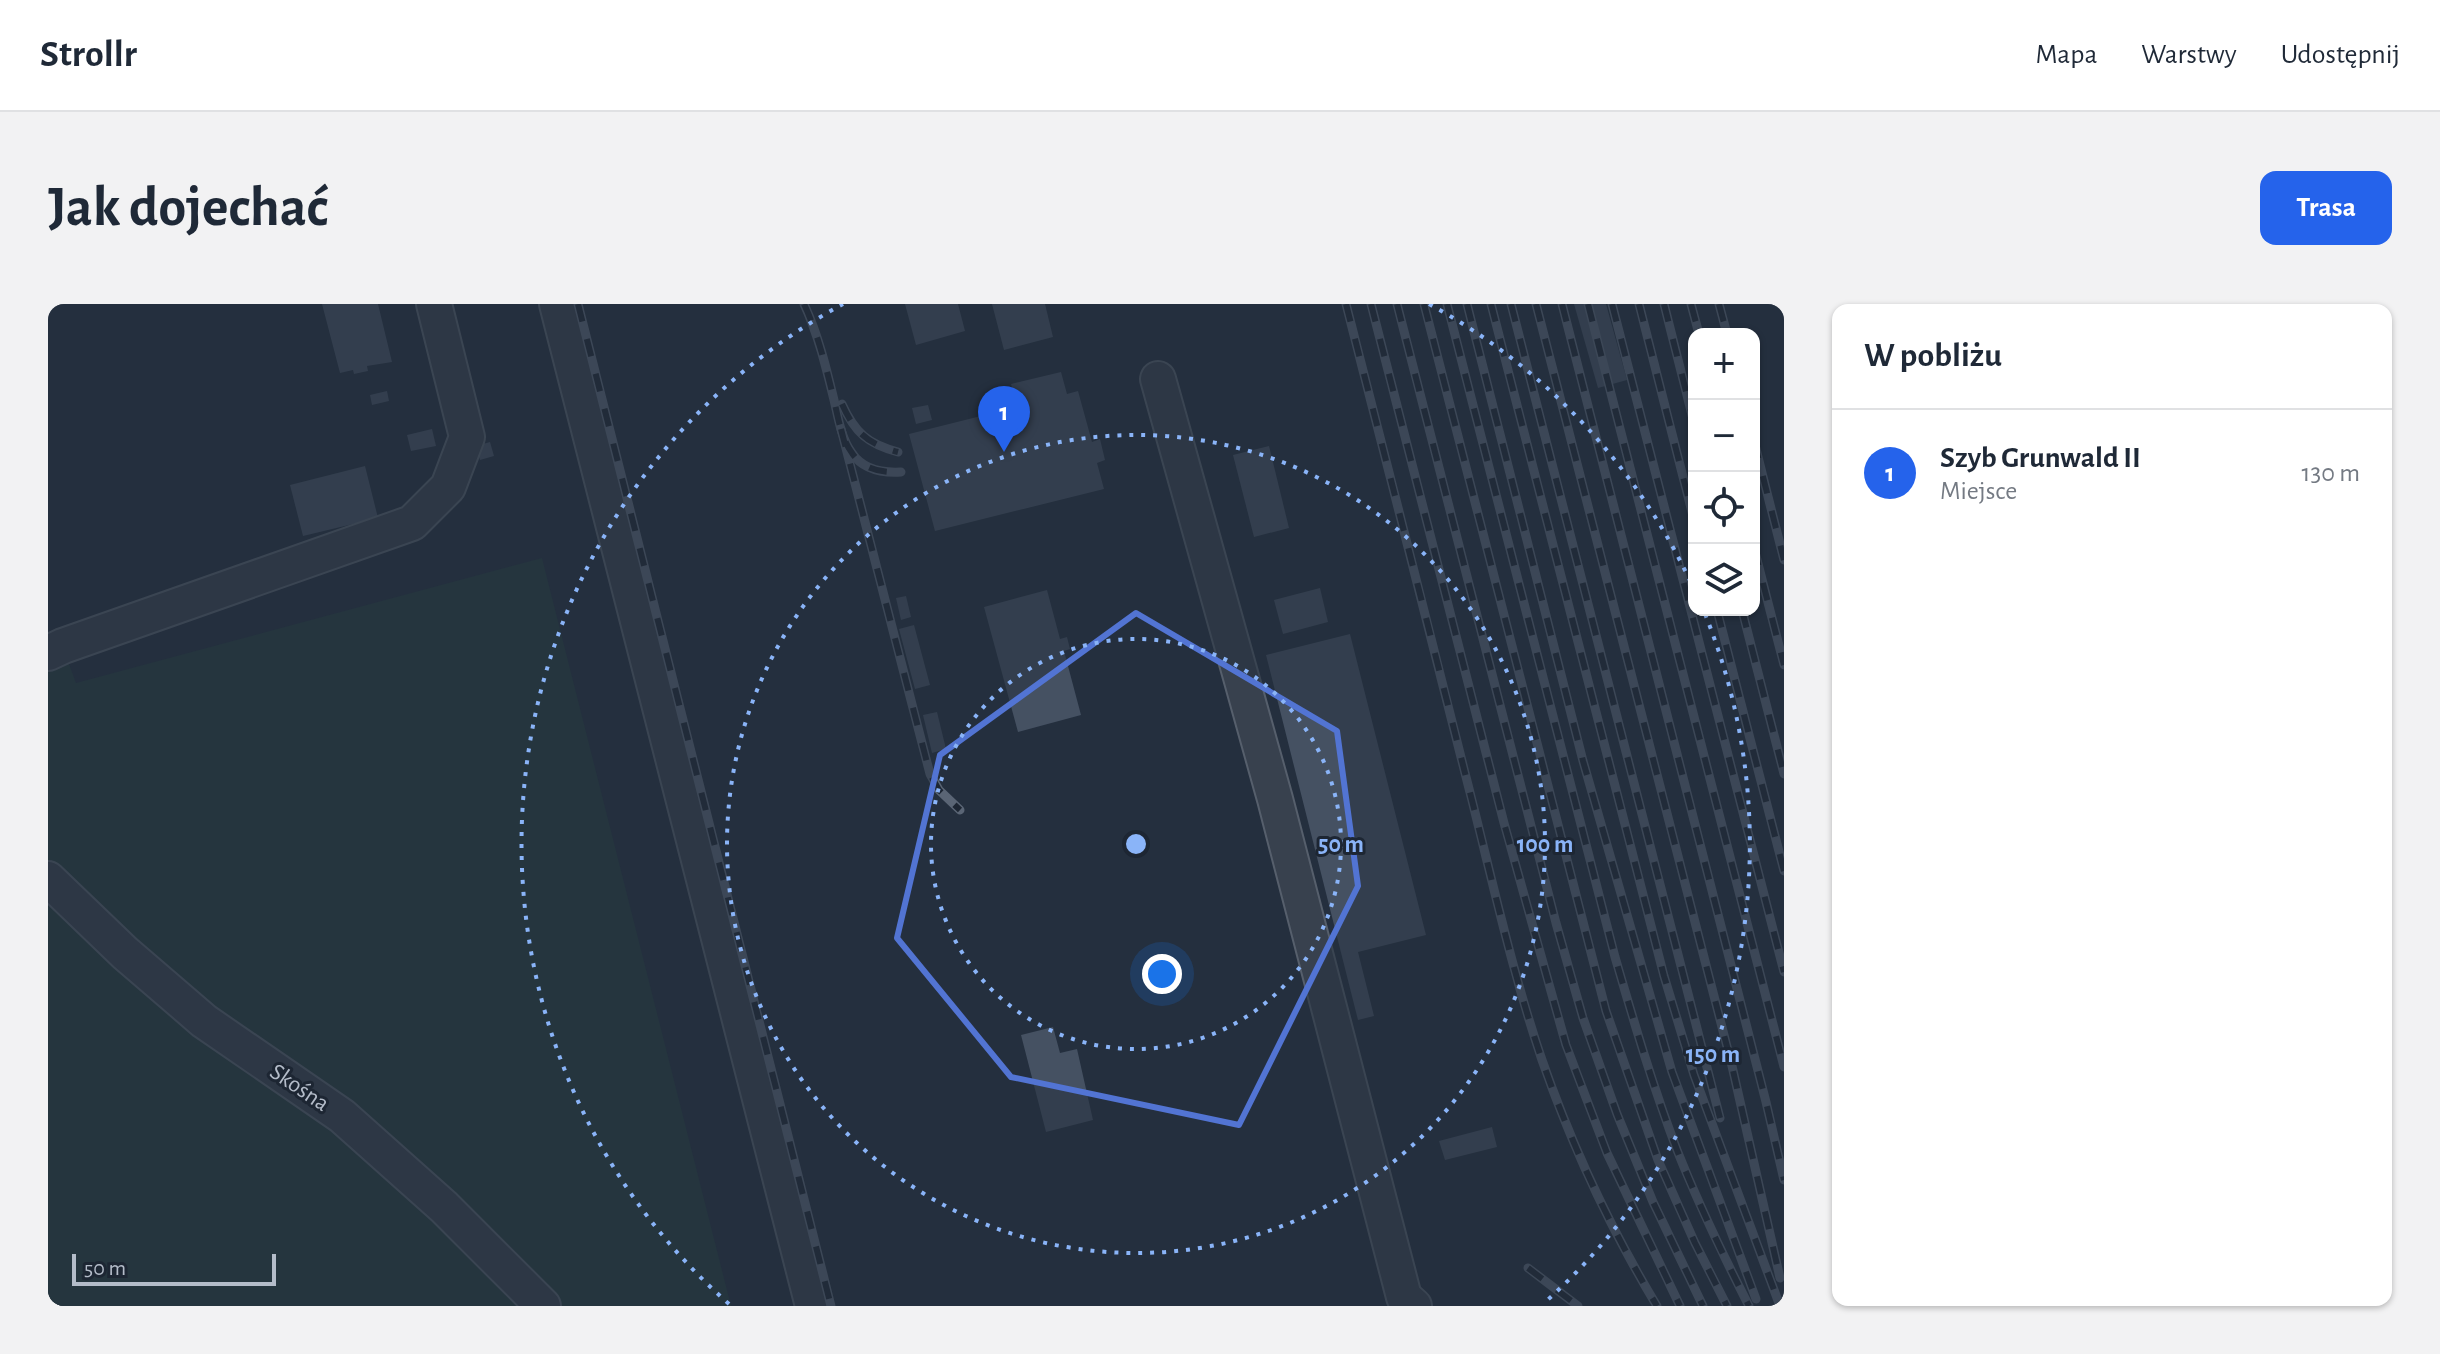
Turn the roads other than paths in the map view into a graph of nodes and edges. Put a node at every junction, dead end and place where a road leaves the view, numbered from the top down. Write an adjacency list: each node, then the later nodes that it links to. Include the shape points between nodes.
1 (434, 304): 4 (street, via 467,437 448,487 412,523)
2 (557, 304): 8 (street)
3 (1158, 379): 6 (street, via 1275,799)
4 (48, 653)
5 (48, 879): 7 (street, Skośna, via 204,1021 342,1116)
6 (1402, 1303)
7 (543, 1306)
8 (813, 1306)

